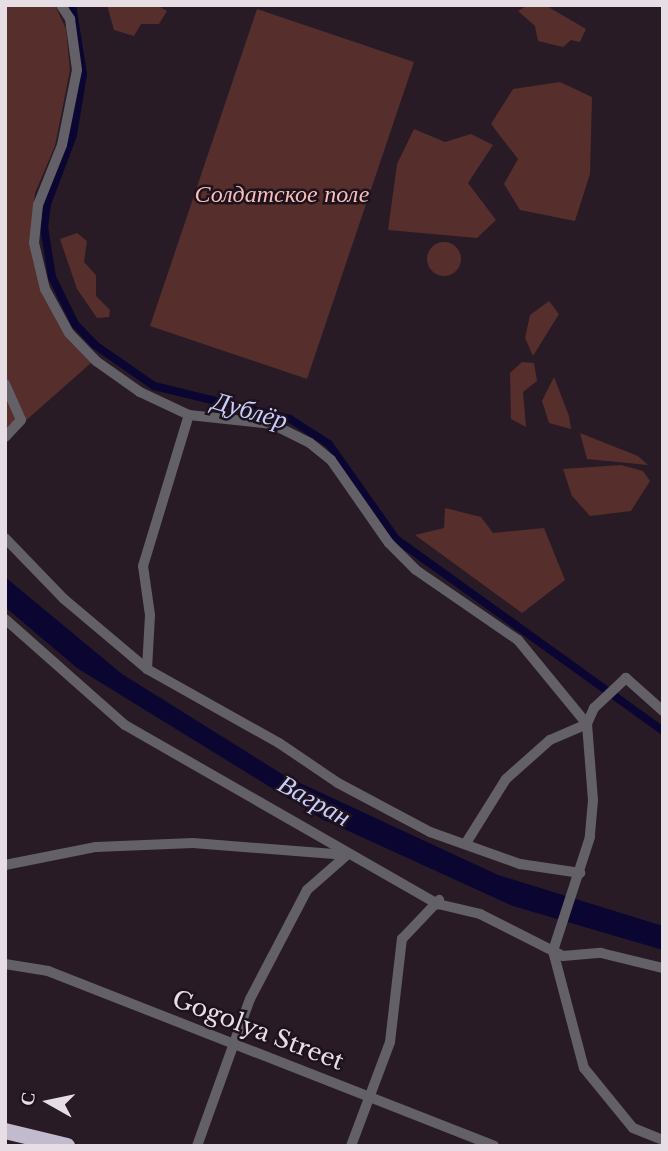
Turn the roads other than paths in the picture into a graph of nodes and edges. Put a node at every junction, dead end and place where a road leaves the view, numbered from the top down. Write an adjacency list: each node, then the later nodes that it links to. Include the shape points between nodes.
1 (61, 5): 3 (street, via 70,19 77,70 62,145 38,205 34,243 46,289 69,332 96,361 140,392)
2 (5, 384): 4 (street, via 21,420)
3 (189, 415): 7 (street, via 143,566 150,615); 9 (street, via 272,424 310,443 331,460 389,543 416,569 518,640)
4 (5, 437)
5 (5, 538): 7 (street, via 64,599)
6 (5, 619): 11 (street, via 125,725 202,764)
7 (147, 669): 10 (street, via 387,810 429,832)
8 (663, 711): 9 (street, via 625,678 594,708)
9 (587, 724): 10 (street, via 550,740 506,779); 13 (street, via 593,800)
10 (467, 842): 13 (street, via 520,863)
11 (347, 855): 12 (street, via 193,843 96,847); 14 (street); 18 (street, via 307,890 250,999)
12 (5, 865)
13 (580, 873): 15 (street)
14 (439, 901): 15 (street, via 480,914); 19 (street, via 419,915 402,939 390,1042)
15 (553, 951): 17 (street, via 563,956 601,953); 21 (street, via 584,1069 633,1128)
16 (5, 964): 18 (street, Gogolya Street, via 48,971)
17 (663, 968)
18 (238, 1043): 19 (street, Gogolya Street); 23 (street)
19 (367, 1096): 24 (street); 25 (street, Gogolya Street)
20 (5, 1131): 22 (highway)
21 (663, 1140)
22 (67, 1146)
23 (198, 1146)
24 (351, 1146)
25 (494, 1146)

